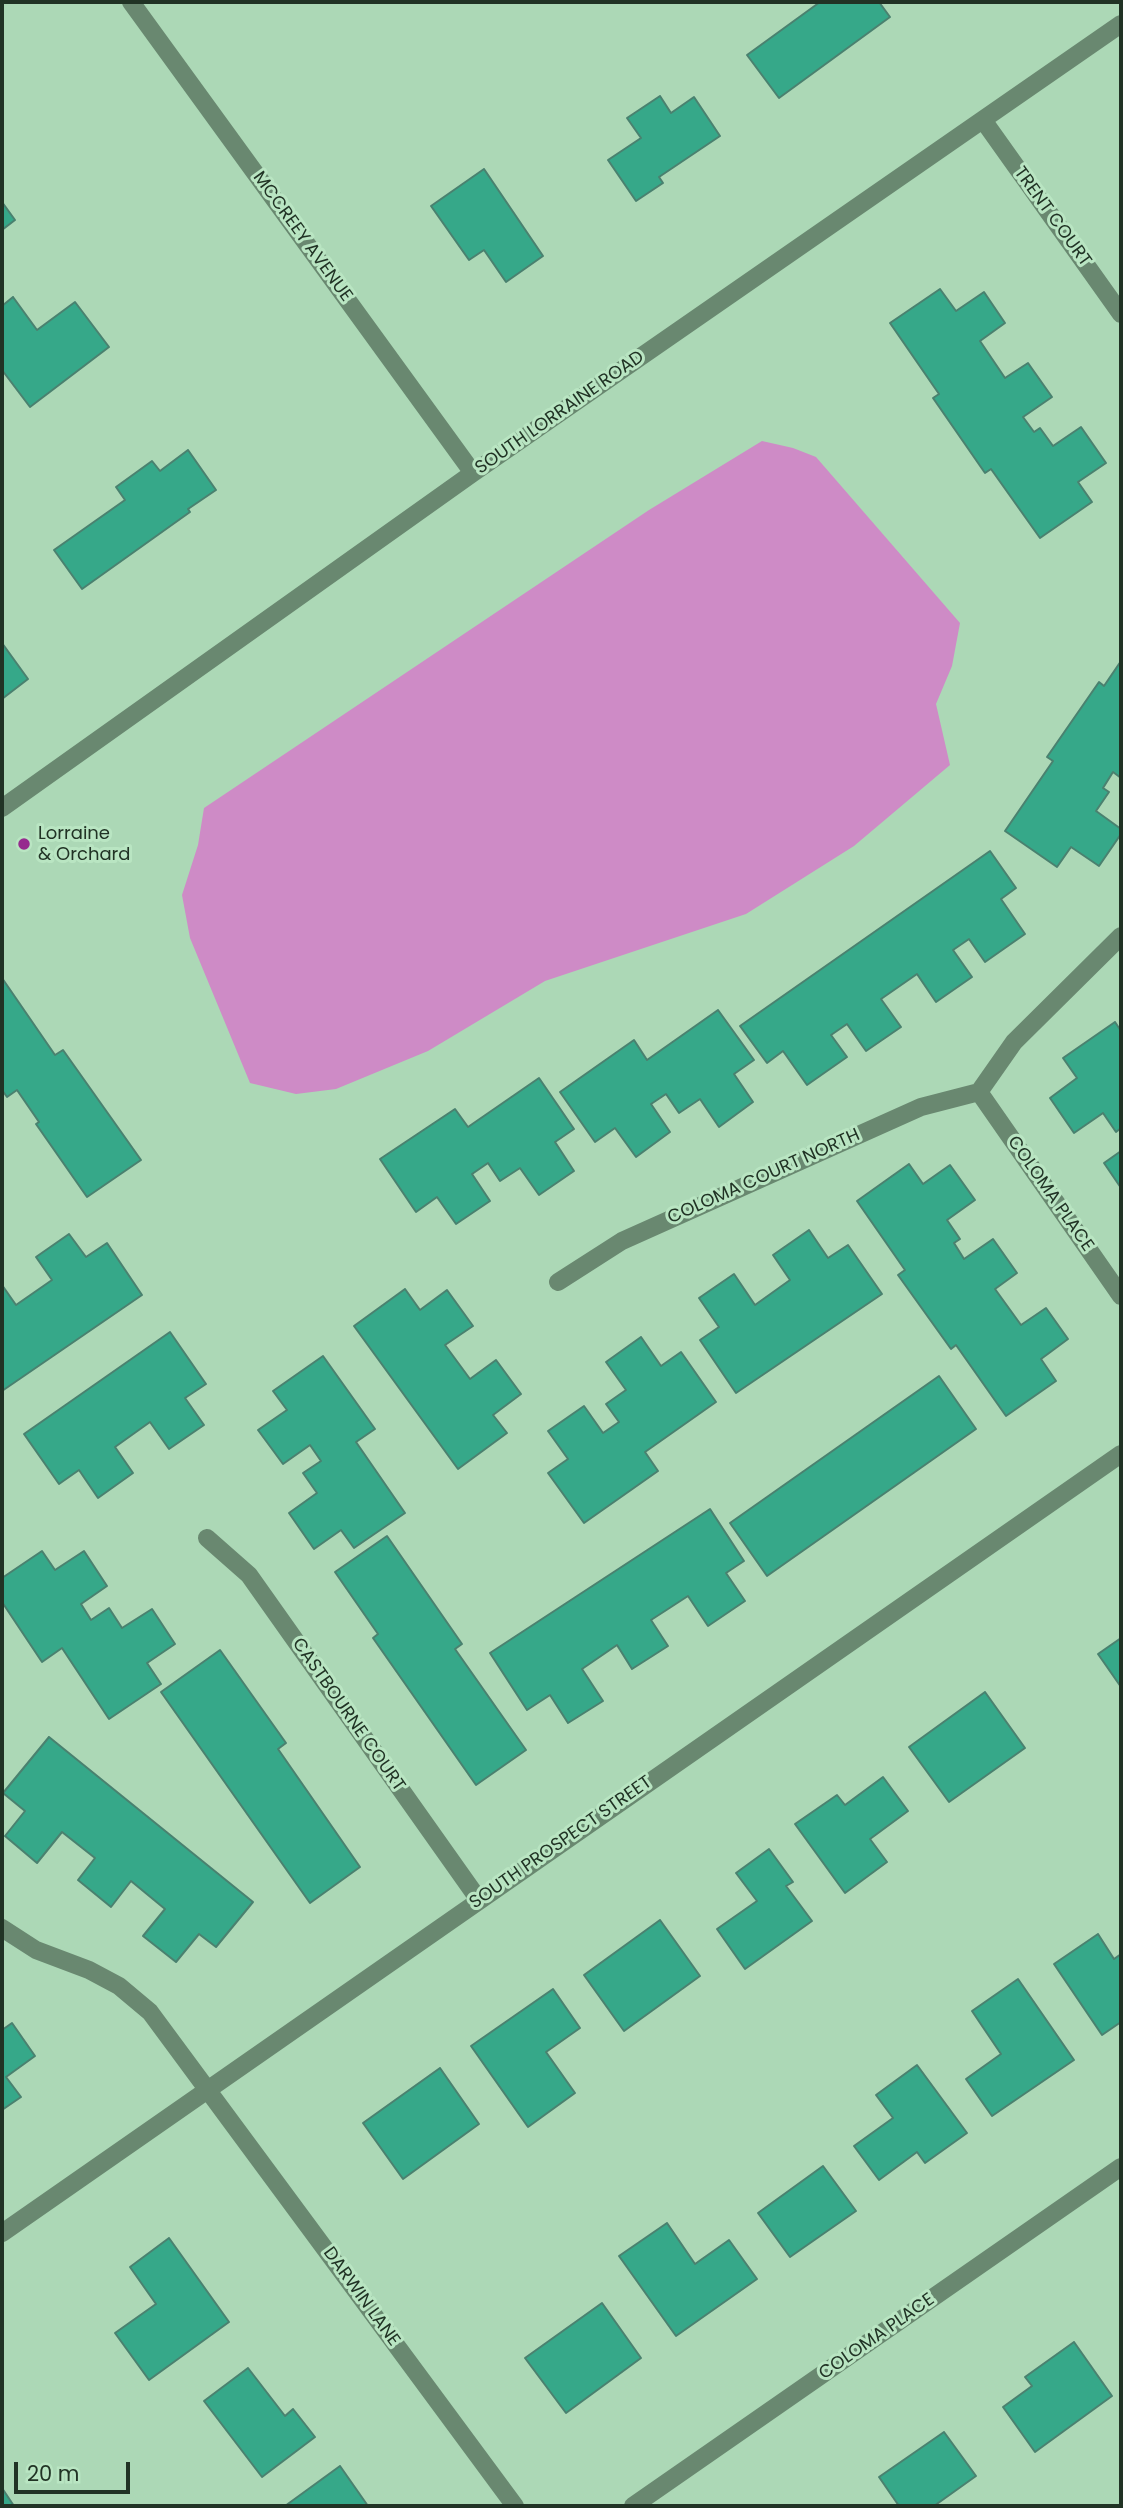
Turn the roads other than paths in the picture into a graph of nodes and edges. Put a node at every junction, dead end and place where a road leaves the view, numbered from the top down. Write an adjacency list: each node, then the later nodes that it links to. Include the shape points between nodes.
1 (131, 2): 5 (street, MCCREEY AVENUE)
2 (1121, 24): 3 (street, SOUTH LORRAINE ROAD)
3 (982, 120): 4 (street, TRENT COURT); 5 (street, SOUTH LORRAINE ROAD)
4 (1121, 314)
5 (473, 473): 6 (street, SOUTH LORRAINE ROAD)
6 (2, 808)
7 (1121, 936): 8 (street, via 1014,1042)
8 (979, 1092): 9 (street, COLOMA COURT NORTH, via 921,1107 622,1241); 10 (street, COLOMA PLACE)
9 (558, 1282)
10 (1121, 1296)
11 (1121, 1454): 13 (street, SOUTH PROSPECT STREET)
12 (207, 1538): 13 (street, CASTBOURNE COURT, via 249,1575)
13 (479, 1900): 15 (street, SOUTH PROSPECT STREET)
14 (2, 1928): 15 (street, DARWIN LANE, via 36,1950 119,1986 150,2012)
15 (208, 2088): 17 (street, SOUTH PROSPECT STREET); 18 (street, DARWIN LANE)
16 (1121, 2167): 19 (street, COLOMA PLACE)
17 (2, 2233)
18 (515, 2506)
19 (633, 2506)

